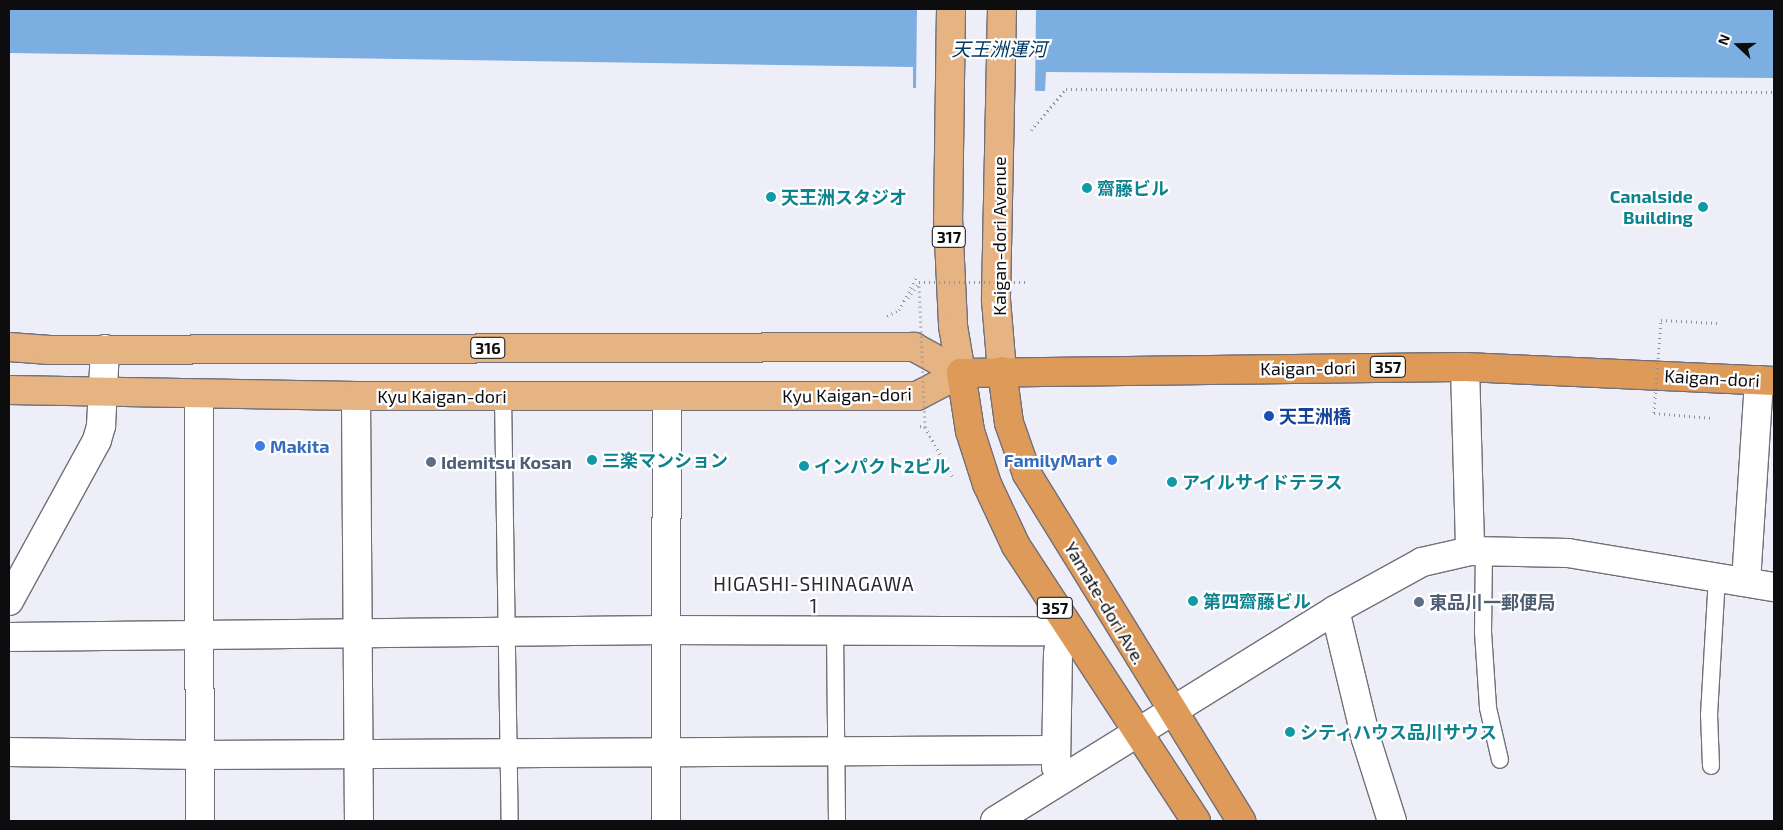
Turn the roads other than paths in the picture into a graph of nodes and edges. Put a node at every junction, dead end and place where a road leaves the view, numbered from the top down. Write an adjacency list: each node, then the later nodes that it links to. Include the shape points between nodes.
1 (951, 9): 7 (main road, 317, via 950,262 953,326)
2 (1002, 9): 6 (main road, Kaigan-dori Avenue, via 996,300)
3 (9, 347): 4 (main road, 316)
4 (105, 350): 7 (main road, 316, via 914,347); 10 (street)
5 (1465, 366): 6 (highway, Kaigan-dori / 357); 8 (highway, Kaigan-dori / 357); 15 (street)
6 (1002, 371): 7 (highway, Kaigan-dori / 357); 28 (highway, Yamate-dori Ave. / 357, via 1009,423 1026,474)
7 (961, 373): 14 (main road, Kyu Kaigan-dori, via 917,396); 21 (highway, 357, via 970,430 987,484 1016,546)
8 (1767, 381): 17 (street)
9 (9, 390): 10 (main road, Kyu Kaigan-dori)
10 (103, 394): 11 (main road, Kyu Kaigan-dori); 19 (street, via 97,440)
11 (199, 394): 12 (main road, Kyu Kaigan-dori); 26 (street)
12 (356, 396): 13 (main road, Kyu Kaigan-dori); 25 (street)
13 (503, 396): 14 (main road, Kyu Kaigan-dori); 24 (lane)
14 (667, 397): 22 (street)
15 (1477, 551): 16 (street, via 1568,553); 20 (street, via 1422,562); 37 (lane, via 1488,708)
16 (1717, 578): 17 (street); 38 (lane, via 1709,715)
17 (1746, 582): 18 (street)
18 (1774, 587)
19 (9, 601)
20 (1335, 610): 28 (street); 48 (street, via 1366,739)
21 (1062, 620): 23 (street, via 1047,631); 29 (highway, 357); 30 (street)
22 (666, 630): 23 (street); 24 (street); 34 (street)
23 (835, 630): 32 (lane)
24 (509, 633): 25 (street); 33 (lane)
25 (358, 635): 26 (street); 35 (street)
26 (200, 636): 27 (street); 36 (street)
27 (9, 637)
28 (1171, 711): 29 (street); 47 (highway, Yamate-dori Ave. / 357)
29 (1139, 732): 39 (street); 46 (highway, 357)
30 (1055, 750): 32 (street); 39 (street)
31 (9, 752): 36 (street)
32 (836, 752): 34 (street); 44 (lane)
33 (509, 753): 34 (street); 35 (street); 42 (lane)
34 (666, 753): 43 (street)
35 (358, 754): 36 (street); 41 (street)
36 (200, 755): 40 (street)
37 (1500, 760)
38 (1711, 766)
39 (1056, 783): 45 (street)
40 (200, 821)
41 (359, 821)
42 (510, 821)
43 (666, 821)
44 (837, 821)
45 (995, 821)
46 (1196, 821)
47 (1241, 821)
48 (1392, 821)

